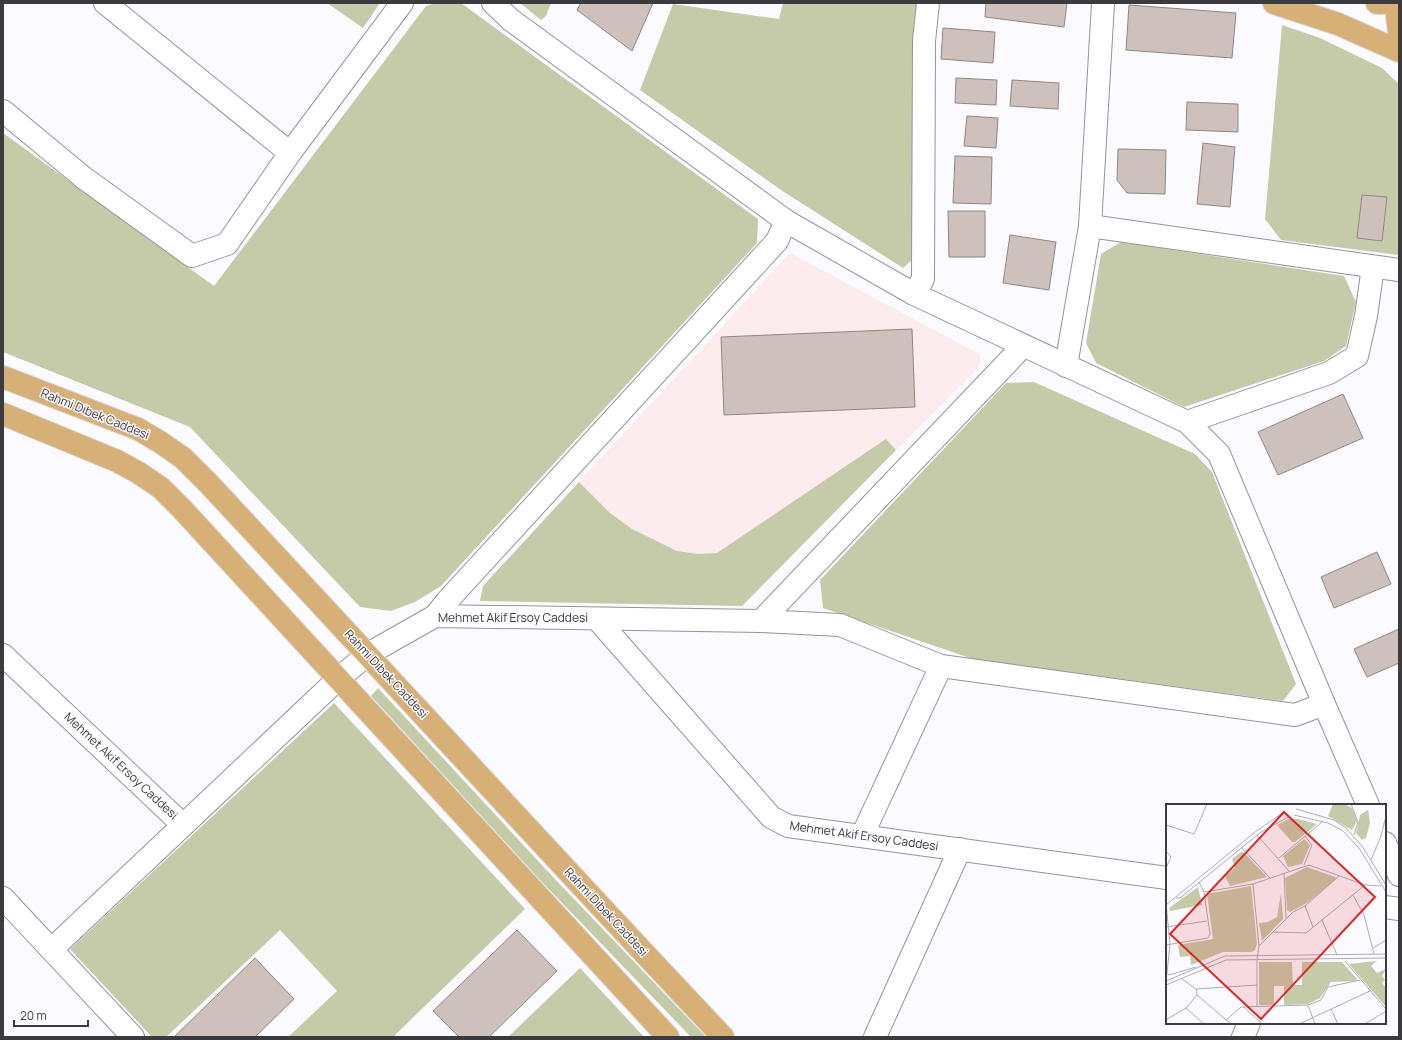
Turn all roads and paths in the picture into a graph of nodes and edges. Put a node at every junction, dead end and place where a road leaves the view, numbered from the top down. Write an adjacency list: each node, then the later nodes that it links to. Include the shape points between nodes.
1 (104, 3): 13 (street)
2 (402, 3): 13 (street)
3 (493, 3): 14 (street, via 511,20)
4 (928, 3): 18 (street, via 924,41 923,278)
5 (1103, 3): 15 (street)
6 (1274, 3): 11 (main road, via 1338,24)
7 (1377, 3): 8 (main road)
8 (1382, 3)
9 (1399, 9): 10 (main road)
10 (1399, 33)
11 (1399, 51)
12 (3, 111): 13 (street, via 84,178 192,256 228,244)
13 (290, 153)
14 (786, 221): 18 (street); 24 (street, via 777,241)
15 (1090, 226): 16 (street); 20 (street)
16 (1373, 267): 17 (street); 23 (street, via 1357,356 1329,373)
17 (1399, 270)
18 (914, 294): 19 (street)
19 (1023, 346): 20 (street); 26 (street)
20 (1066, 366): 23 (street)
21 (3, 377): 27 (main road, Rahmi Dibek Caddesi, via 138,429 182,458)
22 (3, 414): 30 (main road, via 117,461 161,488)
23 (1187, 422): 31 (street, via 1219,454)
24 (435, 616): 25 (street, Mehmet Akif Ersoy Caddesi); 27 (street, Mehmet Akif Ersoy Caddesi)
25 (598, 619): 26 (street); 34 (street, Mehmet Akif Ersoy Caddesi, via 771,817 788,826)
26 (761, 621): 29 (street, via 840,626)
27 (368, 654): 30 (street, Mehmet Akif Ersoy Caddesi); 46 (main road, Rahmi Dibek Caddesi)
28 (3, 655): 33 (street, Mehmet Akif Ersoy Caddesi)
29 (941, 666): 31 (street, via 1295,715); 34 (street)
30 (338, 678): 33 (street, Mehmet Akif Ersoy Caddesi); 45 (main road)
31 (1324, 704): 32 (street)
32 (1368, 804)
33 (183, 825): 42 (street)
34 (862, 836): 36 (street, Mehmet Akif Ersoy Caddesi)
35 (1386, 845): 37 (street)
36 (960, 849): 38 (street, Mehmet Akif Ersoy Caddesi); 47 (street)
37 (1399, 875)
38 (1166, 878)
39 (3, 898): 42 (street)
40 (1386, 907): 41 (street)
41 (1399, 909)
42 (52, 949): 44 (street)
43 (1249, 1024): 48 (street)
44 (133, 1037)
45 (668, 1037)
46 (723, 1037)
47 (875, 1037)
48 (1243, 1037)

